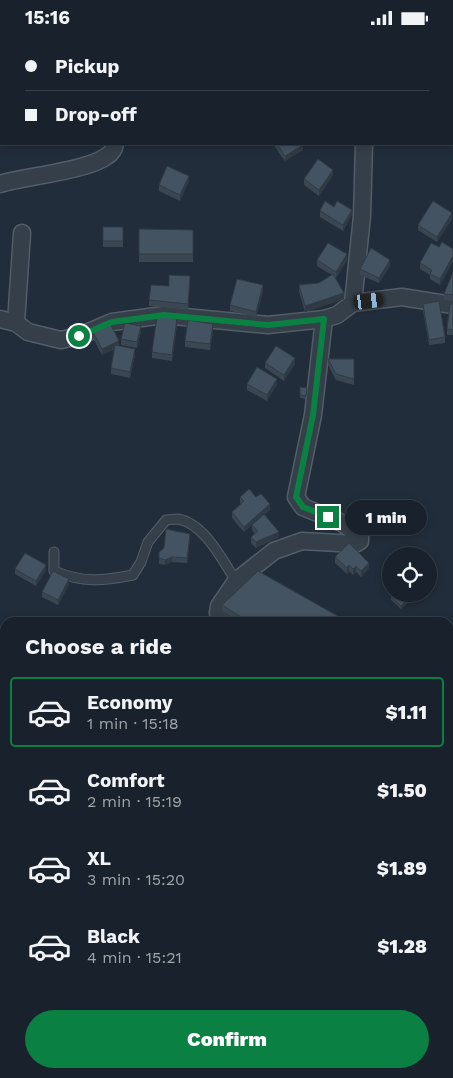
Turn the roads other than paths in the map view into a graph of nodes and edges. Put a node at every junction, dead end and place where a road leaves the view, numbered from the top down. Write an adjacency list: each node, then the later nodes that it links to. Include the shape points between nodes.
1 (115, 145): 3 (street, via 106,157 83,166)
2 (364, 145): 5 (street, via 362,216)
3 (0, 184)
4 (22, 233): 9 (street)
5 (353, 303): 6 (street, via 402,297); 8 (street, via 338,315)
6 (453, 305)
7 (0, 319): 9 (street)
8 (324, 319): 9 (street, via 268,325 164,315 112,322 61,341 28,332); 11 (street, via 313,415 296,497 303,507 342,523 360,535 360,541 355,544 302,541 274,551)
9 (16, 323)
10 (54, 552): 11 (lane, via 54,571 72,578 104,580 133,575 148,542 166,520 178,519 192,525 208,539)
11 (236, 581): 12 (street, via 219,606)
12 (221, 617)

